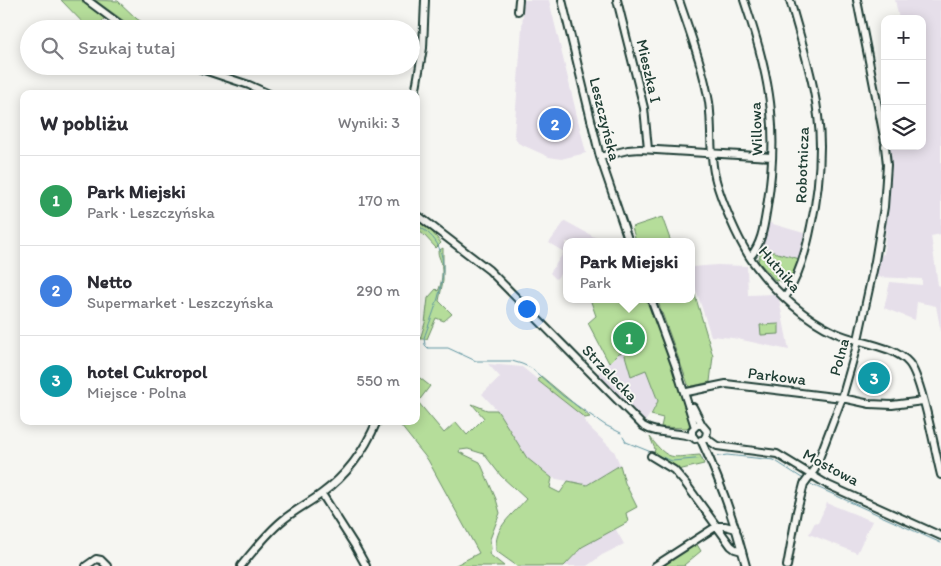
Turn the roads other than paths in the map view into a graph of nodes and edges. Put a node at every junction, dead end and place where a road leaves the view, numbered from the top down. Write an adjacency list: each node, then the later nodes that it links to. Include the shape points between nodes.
1 (87, 0): 11 (street)
2 (425, 0): 12 (street)
3 (519, 0): 10 (street)
4 (562, 0): 21 (street, Leszczyńska)
5 (617, 0): 18 (street, Mieszka I, via 644,108)
6 (679, 0): 20 (street, Hutnika, via 705,82)
7 (744, 0): 22 (street, Willowa, via 769,98)
8 (790, 0): 26 (street, Robotnicza, via 811,77 820,145 816,202 810,232 804,257)
9 (857, 0): 17 (street)
10 (518, 11)
11 (114, 20)
12 (420, 67)
13 (216, 75): 15 (street)
14 (419, 75): 16 (street)
15 (260, 90)
16 (415, 90)
17 (881, 122)
18 (648, 149): 20 (street); 21 (street)
19 (885, 150): 28 (street, Polna, via 884,207)
20 (712, 154): 22 (street); 25 (street, Hutnika, via 720,192)
21 (600, 157): 24 (street, Leszczyńska)
22 (772, 157): 25 (street, Willowa, via 763,230)
23 (420, 217): 34 (street, Strzelecka, via 489,270 643,426 671,432)
24 (629, 238)
25 (750, 257): 26 (street, Hutnika)
26 (785, 298): 28 (street, Hutnika, via 825,328)
27 (652, 303): 29 (street)
28 (858, 341): 31 (street, Polna); 32 (street, Hutnika, via 889,350 908,362 917,378)
29 (676, 367): 30 (street); 34 (street)
30 (687, 392): 31 (street, Parkowa, via 733,384); 34 (street)
31 (842, 398): 32 (street, Parkowa, via 881,405); 40 (street, Polna)
32 (923, 401): 39 (street, Hutnika)
33 (375, 425): 41 (street, via 354,461)
34 (695, 430): 35 (street, via 698,440); 35 (street, via 706,428)
35 (704, 438): 36 (street); 37 (street)
36 (717, 446): 37 (street); 40 (street, Mostowa, via 777,454)
37 (708, 454): 42 (street)
38 (651, 456): 43 (street, via 674,470)
39 (941, 475)
40 (810, 476): 46 (street, Mostowa); 54 (street, Polna, via 804,484 797,511)
41 (322, 494): 50 (street, via 274,527); 51 (street)
42 (732, 519): 44 (street); 45 (street)
43 (717, 526): 44 (street); 47 (street, via 731,546); 52 (street)
44 (725, 526): 45 (street)
45 (736, 529): 47 (street)
46 (941, 536)
47 (742, 551): 53 (street)
48 (86, 566): 49 (street, via 96,559)
49 (107, 566)
50 (242, 566)
51 (366, 566)
52 (655, 566)
53 (746, 566)
54 (787, 566)

